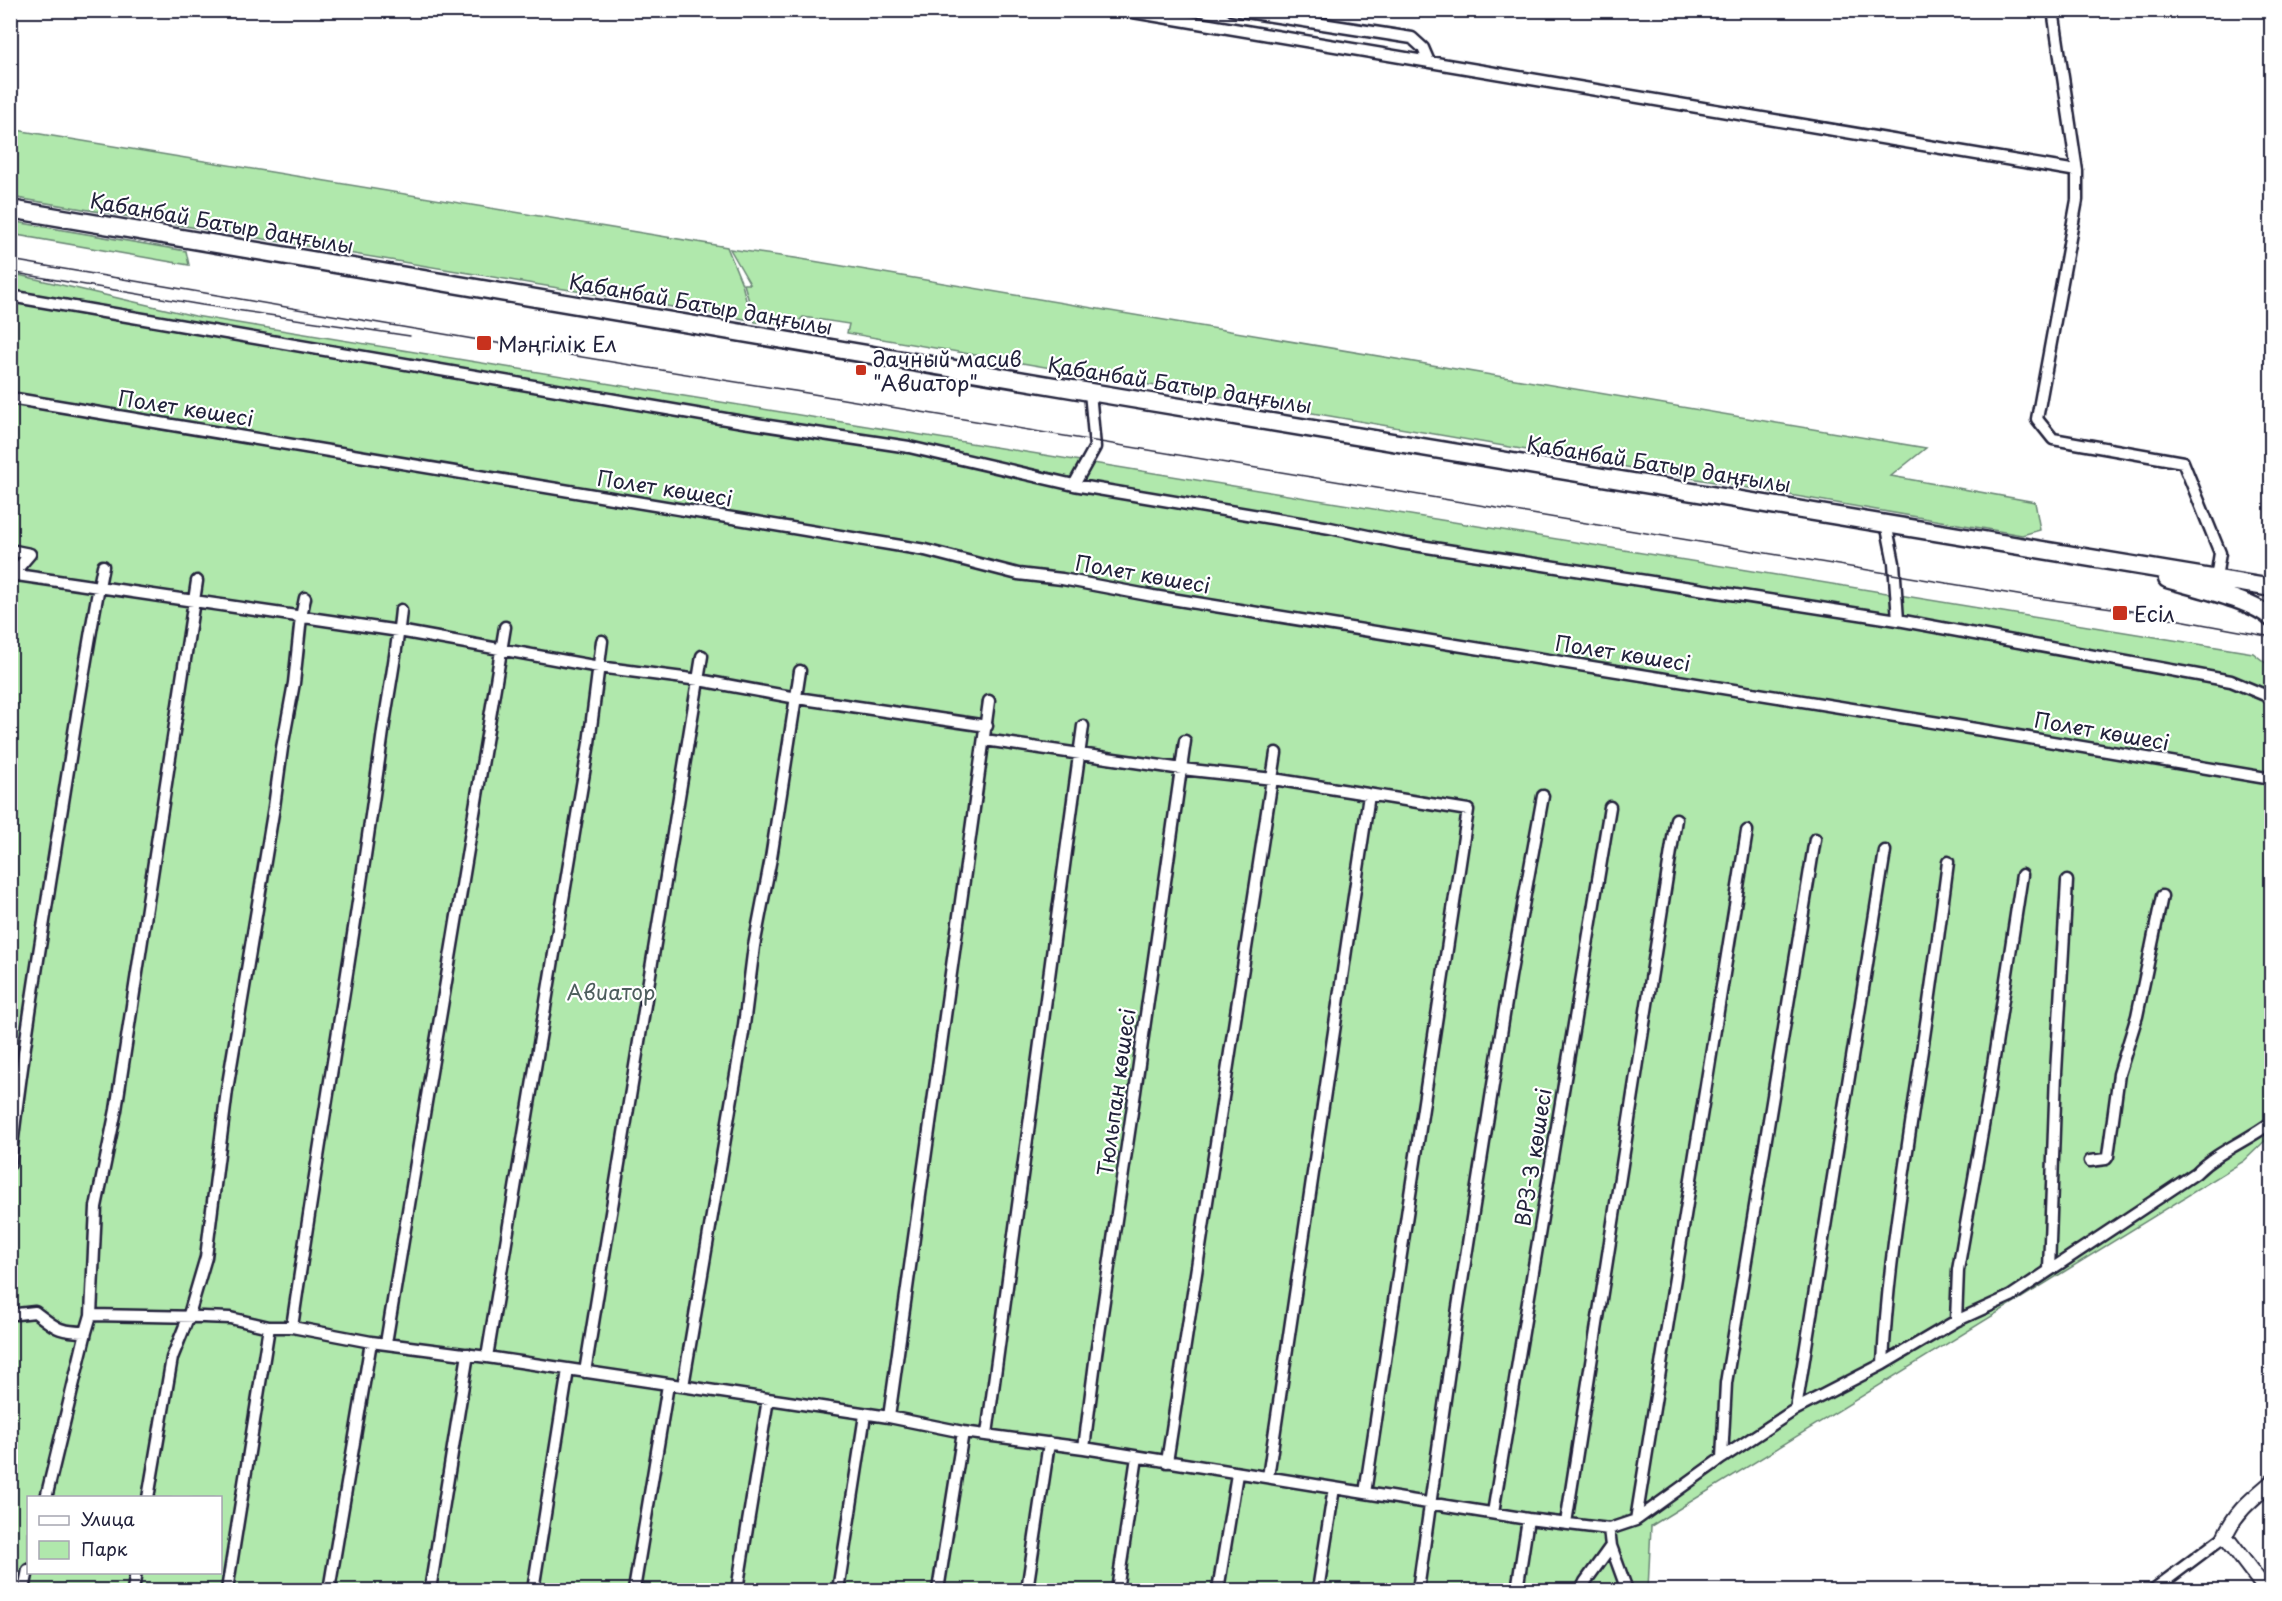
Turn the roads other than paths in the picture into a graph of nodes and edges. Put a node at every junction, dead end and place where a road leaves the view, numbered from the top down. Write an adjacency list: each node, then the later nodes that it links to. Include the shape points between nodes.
1 (1121, 10): 5 (street)
2 (1233, 10): 4 (street)
3 (2053, 10): 6 (street)
4 (1276, 14): 5 (street, via 1412,38)
5 (1430, 62): 6 (street)
6 (2077, 171): 17 (street, via 2077,200 2037,419 2053,439 2183,462 2220,553)
7 (10, 209): 9 (main road, Қабанбай Батыр даңғылы)
8 (10, 296): 11 (street, via 909,447)
9 (1090, 392): 11 (street, via 1095,447); 12 (main road, Қабанбай Батыр даңғылы)
10 (10, 398): 46 (street, Полет көшесі, via 925,550 1018,574 1153,597)
11 (1074, 485): 26 (street, via 1401,543)
12 (1886, 523): 14 (main road, Қабанбай Батыр даңғылы); 26 (street)
13 (10, 550): 16 (street, via 30,554)
14 (2091, 558): 17 (main road, Қабанбай Батыр даңғылы); 25 (main road, via 2241,602)
15 (103, 566): 19 (street)
16 (12, 574): 19 (street)
17 (2216, 578): 20 (main road, Қабанбай Батыр даңғылы)
18 (197, 580): 22 (street)
19 (99, 586): 22 (street); 60 (street, via 33,992)
20 (2271, 588)
21 (305, 598): 24 (street)
22 (193, 602): 24 (street); 63 (street, via 116,1110 96,1207)
23 (401, 610): 28 (street)
24 (301, 618): 28 (street); 64 (street, via 294,683 227,1090 206,1257)
25 (2271, 619)
26 (1898, 620): 36 (street, via 2231,681)
27 (505, 627): 30 (street)
28 (399, 631): 30 (street); 66 (street)
29 (602, 641): 32 (street)
30 (501, 649): 32 (street); 70 (street)
31 (702, 656): 34 (street)
32 (599, 666): 34 (street); 72 (street)
33 (800, 671): 35 (street)
34 (699, 680): 35 (street); 75 (street)
35 (797, 698): 38 (street); 77 (street)
36 (2271, 698)
37 (989, 701): 38 (street)
38 (987, 726): 40 (street)
39 (1083, 726): 43 (street)
40 (985, 740): 43 (street); 81 (street)
41 (1185, 741): 44 (street, Тюльпан көшесі)
42 (1276, 753): 45 (street)
43 (1080, 755): 44 (street); 83 (street)
44 (1182, 769): 45 (street); 85 (street, Тюльпан көшесі)
45 (1273, 779): 47 (street); 88 (street)
46 (2271, 779)
47 (1369, 795): 90 (street); 93 (street, via 1468,810)
48 (1543, 796): 96 (street, via 1510,977)
49 (1611, 807): 97 (street, ВРЗ-3 көшесі)
50 (1676, 819): 100 (street)
51 (1747, 831): 99 (street)
52 (1815, 839): 87 (street, via 1726,1383)
53 (1885, 851): 79 (street)
54 (1948, 862): 73 (street, via 1893,1238)
55 (2022, 875): 65 (street, via 1958,1270)
56 (2067, 881): 61 (street)
57 (2162, 896): 59 (street, via 2137,1016 2119,1074 2108,1156)
58 (2271, 1122): 61 (street, via 2211,1158 2196,1173)
59 (2090, 1161)
60 (10, 1164)
61 (2049, 1270): 65 (street, via 2011,1296)
62 (10, 1312): 68 (street, via 35,1312 55,1328)
63 (91, 1315): 64 (street); 68 (street)
64 (188, 1318): 67 (street, via 231,1318); 95 (street, via 172,1359)
65 (1956, 1321): 73 (street)
66 (292, 1326): 67 (street); 69 (street)
67 (269, 1327): 108 (street)
68 (86, 1332): 94 (street)
69 (371, 1342): 70 (street); 109 (street)
70 (386, 1343): 71 (street)
71 (468, 1354): 72 (street); 110 (street)
72 (487, 1357): 74 (street)
73 (1883, 1364): 79 (street)
74 (568, 1370): 75 (street); 111 (street)
75 (585, 1372): 76 (street)
76 (668, 1385): 77 (street); 112 (street)
77 (683, 1386): 78 (street)
78 (768, 1399): 80 (street); 113 (street)
79 (1796, 1409): 87 (street)
80 (865, 1415): 81 (street); 114 (street)
81 (889, 1417): 82 (street)
82 (963, 1432): 83 (street); 115 (street)
83 (987, 1434): 84 (street)
84 (1049, 1443): 85 (street); 116 (street)
85 (1084, 1448): 86 (street)
86 (1137, 1457): 88 (street); 117 (street)
87 (1722, 1458): 99 (street)
88 (1167, 1462): 89 (street)
89 (1237, 1474): 90 (street); 118 (street)
90 (1268, 1477): 92 (street)
91 (2271, 1482): 102 (street, via 2240,1509)
92 (1334, 1488): 93 (street); 119 (street)
93 (1365, 1493): 96 (street)
94 (46, 1496)
95 (148, 1496)
96 (1430, 1503): 97 (street); 120 (street)
97 (1493, 1513): 98 (street)
98 (1528, 1519): 100 (street); 121 (street)
99 (1636, 1520): 101 (street)
100 (1566, 1523): 101 (street)
101 (1609, 1529): 103 (street)
102 (2225, 1536): 124 (street); 125 (street)
103 (1611, 1546): 122 (street); 123 (street)
104 (27, 1574): 106 (street)
105 (136, 1574): 107 (street)
106 (24, 1590)
107 (133, 1590)
108 (226, 1590)
109 (329, 1590)
110 (430, 1590)
111 (532, 1590)
112 (634, 1590)
113 (737, 1590)
114 (838, 1590)
115 (938, 1590)
116 (1027, 1590)
117 (1117, 1590)
118 (1218, 1590)
119 (1318, 1590)
120 (1418, 1590)
121 (1517, 1590)
122 (1581, 1590)
123 (1627, 1590)
124 (2153, 1590)
125 (2266, 1590)

